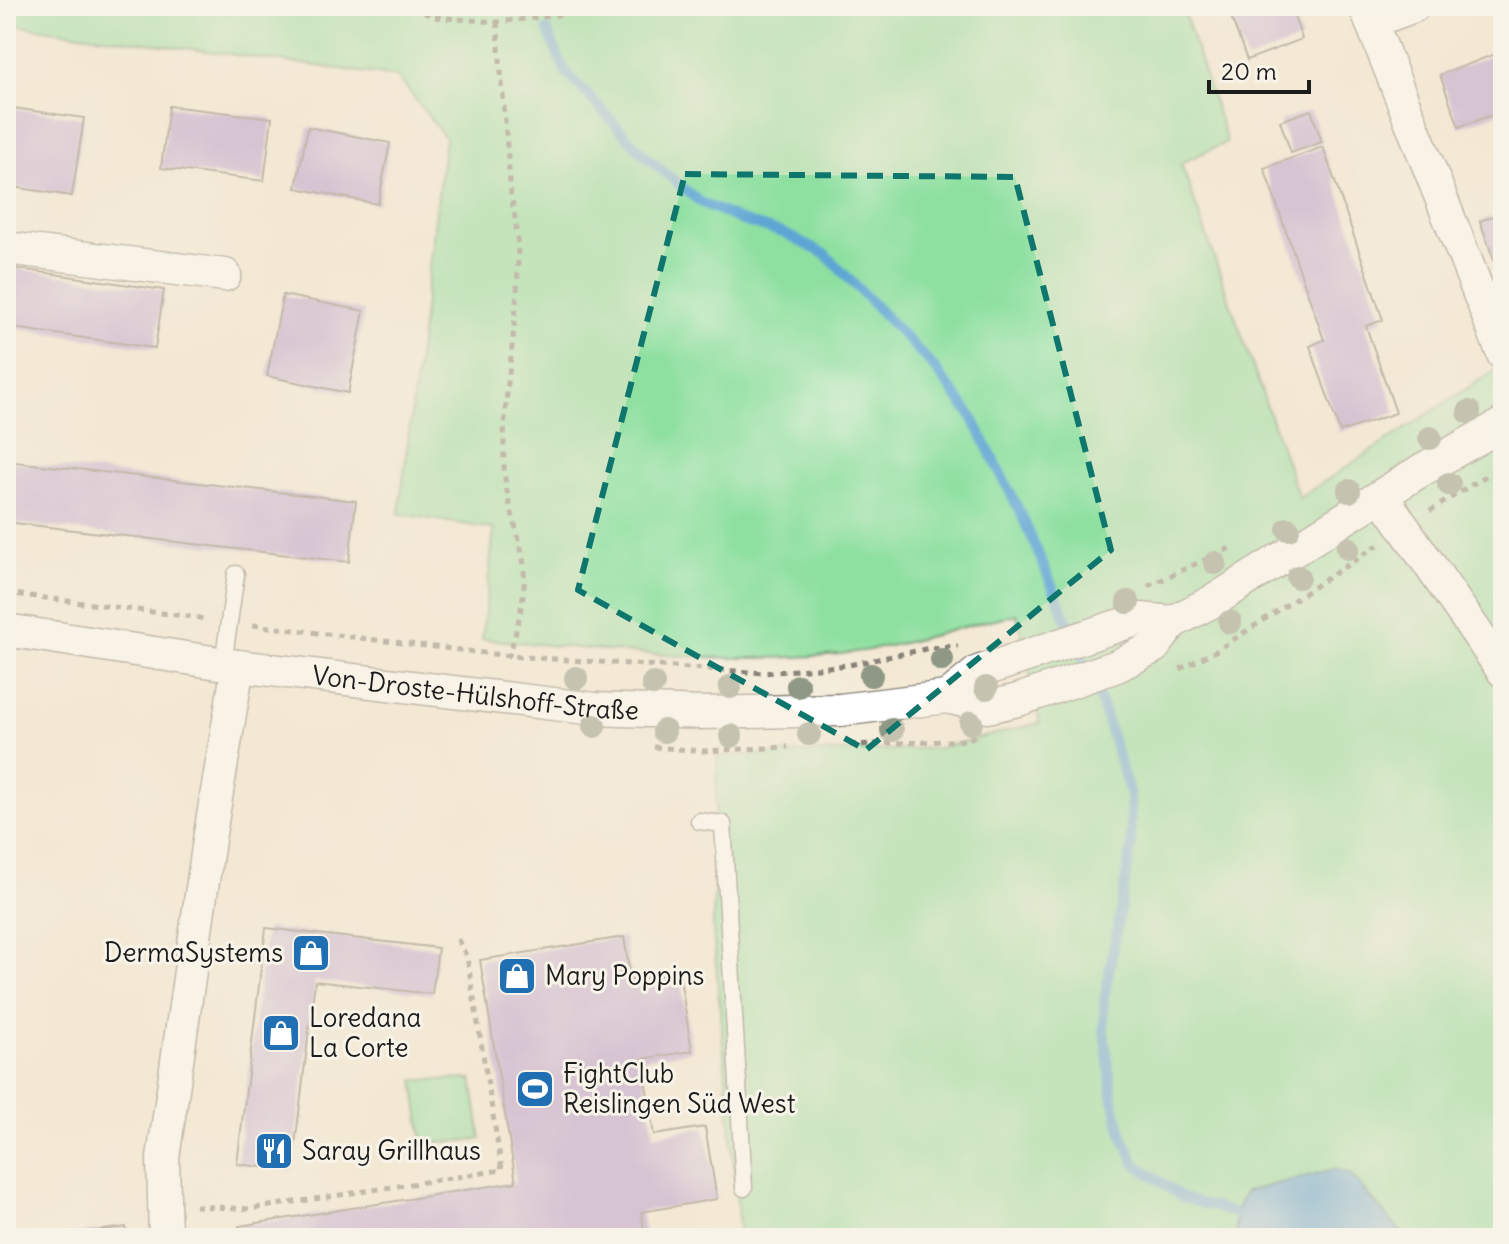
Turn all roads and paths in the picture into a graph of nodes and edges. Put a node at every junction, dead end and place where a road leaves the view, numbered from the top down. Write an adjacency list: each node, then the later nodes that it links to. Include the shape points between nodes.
1 (414, 6): 5 (path, via 432,17)
2 (600, 6): 5 (path)
3 (1414, 6): 4 (street)
4 (1368, 14): 8 (street)
5 (497, 22): 19 (path, via 516,220 504,463 524,574 521,614)
6 (6, 248): 7 (street)
7 (225, 275)
8 (1503, 354)
9 (1503, 424): 11 (street, Von-Droste-Hülshoff-Straße)
10 (1503, 465): 12 (path)
11 (1382, 496): 12 (street); 16 (street, Von-Droste-Hülshoff-Straße)
12 (1404, 528): 21 (path, via 1216,651); 22 (street)
13 (236, 574): 15 (lane)
14 (6, 593): 15 (path)
15 (229, 622): 19 (path); 20 (lane)
16 (1173, 622): 23 (street, Von-Droste-Hülshoff-Straße, via 1141,619 978,672); 23 (street, Von-Droste-Hülshoff-Straße, via 1154,647 1117,666 1018,700 988,707)
17 (6, 630): 20 (street, Von-Droste-Hülshoff-Straße)
18 (960, 646): 19 (path, via 765,673)
19 (509, 656)
20 (230, 665): 23 (street, Von-Droste-Hülshoff-Straße, via 595,709 840,710); 27 (street, via 163,1158)
21 (1176, 671)
22 (1503, 671)
23 (947, 697)
24 (699, 821): 26 (lane, via 723,824)
25 (457, 938): 27 (path, via 467,957 502,1170 250,1209)
26 (744, 1188)
27 (162, 1204): 28 (street)
28 (165, 1238)

